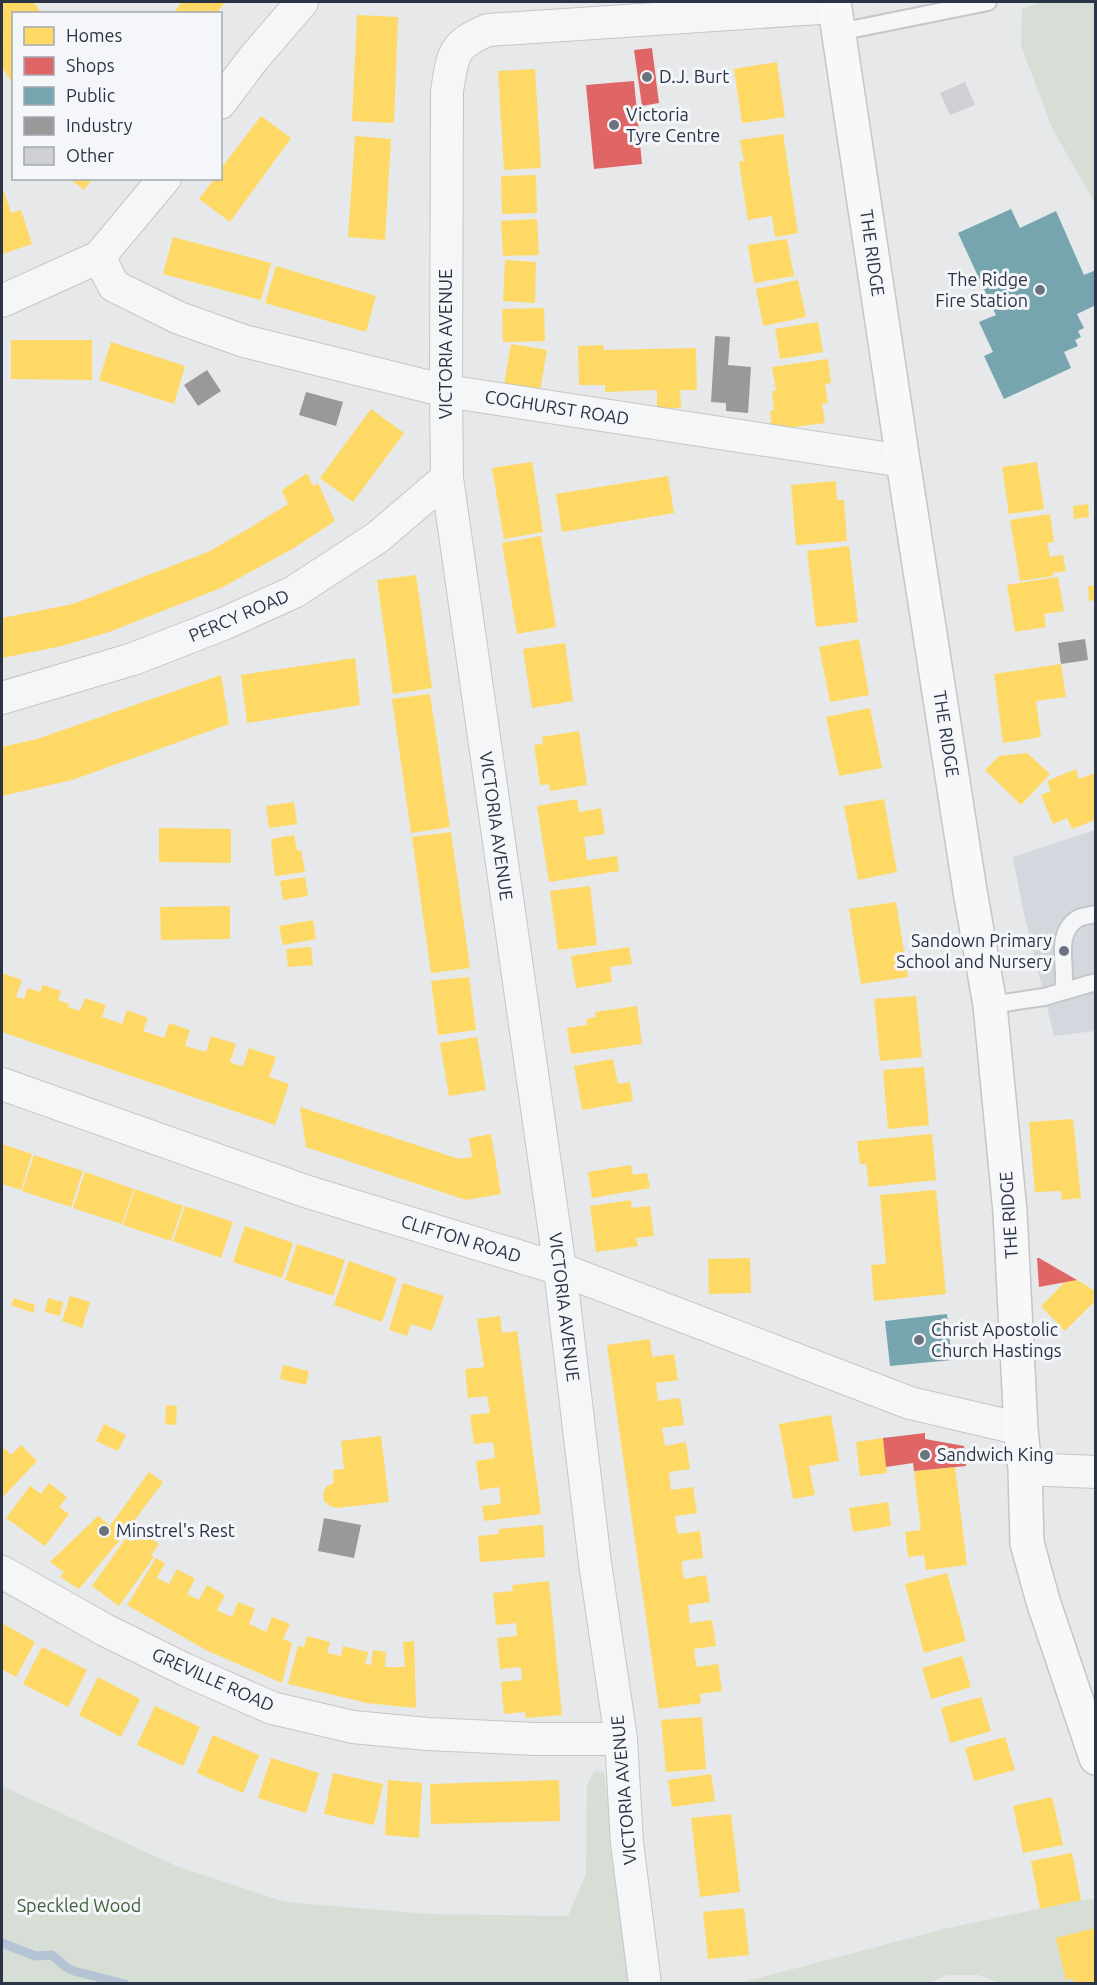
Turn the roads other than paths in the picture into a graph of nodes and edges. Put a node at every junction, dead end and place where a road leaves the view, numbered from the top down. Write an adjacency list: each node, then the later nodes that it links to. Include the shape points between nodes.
1 (302, 2): 4 (street)
2 (988, 2): 3 (lane)
3 (836, 14): 8 (street, VICTORIA AVENUE, via 488,30 467,39 452,57 447,91); 9 (main road, THE RIDGE)
4 (222, 100)
5 (163, 180): 6 (street)
6 (99, 257): 7 (street); 8 (street, COGHURST ROAD, via 114,286 179,318 244,341)
7 (2, 301)
8 (446, 391): 9 (street, COGHURST ROAD); 10 (street, VICTORIA AVENUE)
9 (903, 461): 15 (main road, THE RIDGE)
10 (447, 478): 11 (street, PERCY ROAD, via 378,537 294,592 133,659); 17 (street, VICTORIA AVENUE)
11 (2, 698)
12 (1095, 914): 14 (lane, via 1078,919 1062,942 1066,979)
13 (1095, 982): 14 (lane)
14 (1063, 991): 15 (lane)
15 (990, 1005): 18 (main road, THE RIDGE, via 1010,1212)
16 (2, 1084): 17 (street, CLIFTON ROAD, via 305,1191)
17 (560, 1269): 18 (street, CLIFTON ROAD, via 910,1403); 23 (street, VICTORIA AVENUE, via 595,1563)
18 (1021, 1429): 19 (main road, THE RIDGE)
19 (1025, 1469): 20 (street); 22 (main road, THE RIDGE, via 1027,1543)
20 (1095, 1472)
21 (2, 1572): 23 (street, GREVILLE ROAD, via 105,1630 272,1708 363,1728 536,1739)
22 (1087, 1712): 24 (main road, THE RIDGE)
23 (621, 1739): 25 (street, VICTORIA AVENUE, via 627,1843)
24 (1095, 1758)
25 (645, 1983)

